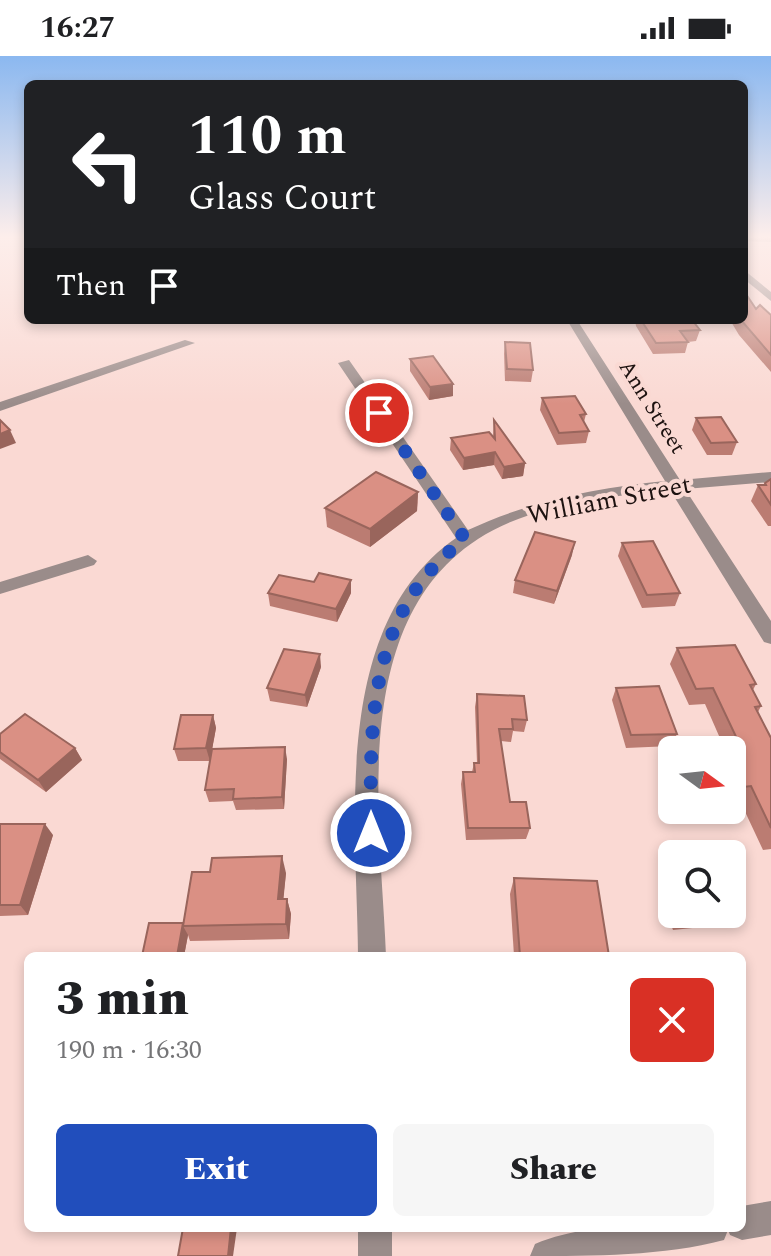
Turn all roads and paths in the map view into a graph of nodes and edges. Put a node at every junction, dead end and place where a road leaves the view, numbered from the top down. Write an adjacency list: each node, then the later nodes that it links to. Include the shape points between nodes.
1 (573, 324): 6 (street, Ann Street)
2 (189, 343): 4 (street)
3 (344, 363): 7 (street)
4 (0, 407)
5 (771, 477): 6 (street, William Street)
6 (674, 484): 7 (street, William Street, via 534,510); 10 (street, Ann Street)
7 (465, 539): 11 (street, William Street, via 429,571 406,605 379,672 370,740)
8 (88, 561): 9 (street)
9 (0, 588)
10 (771, 637)
11 (372, 952)
12 (771, 1218): 13 (street)
13 (746, 1222)
14 (375, 1232): 16 (street)
15 (688, 1232): 17 (street)
16 (375, 1256)
17 (547, 1256)

